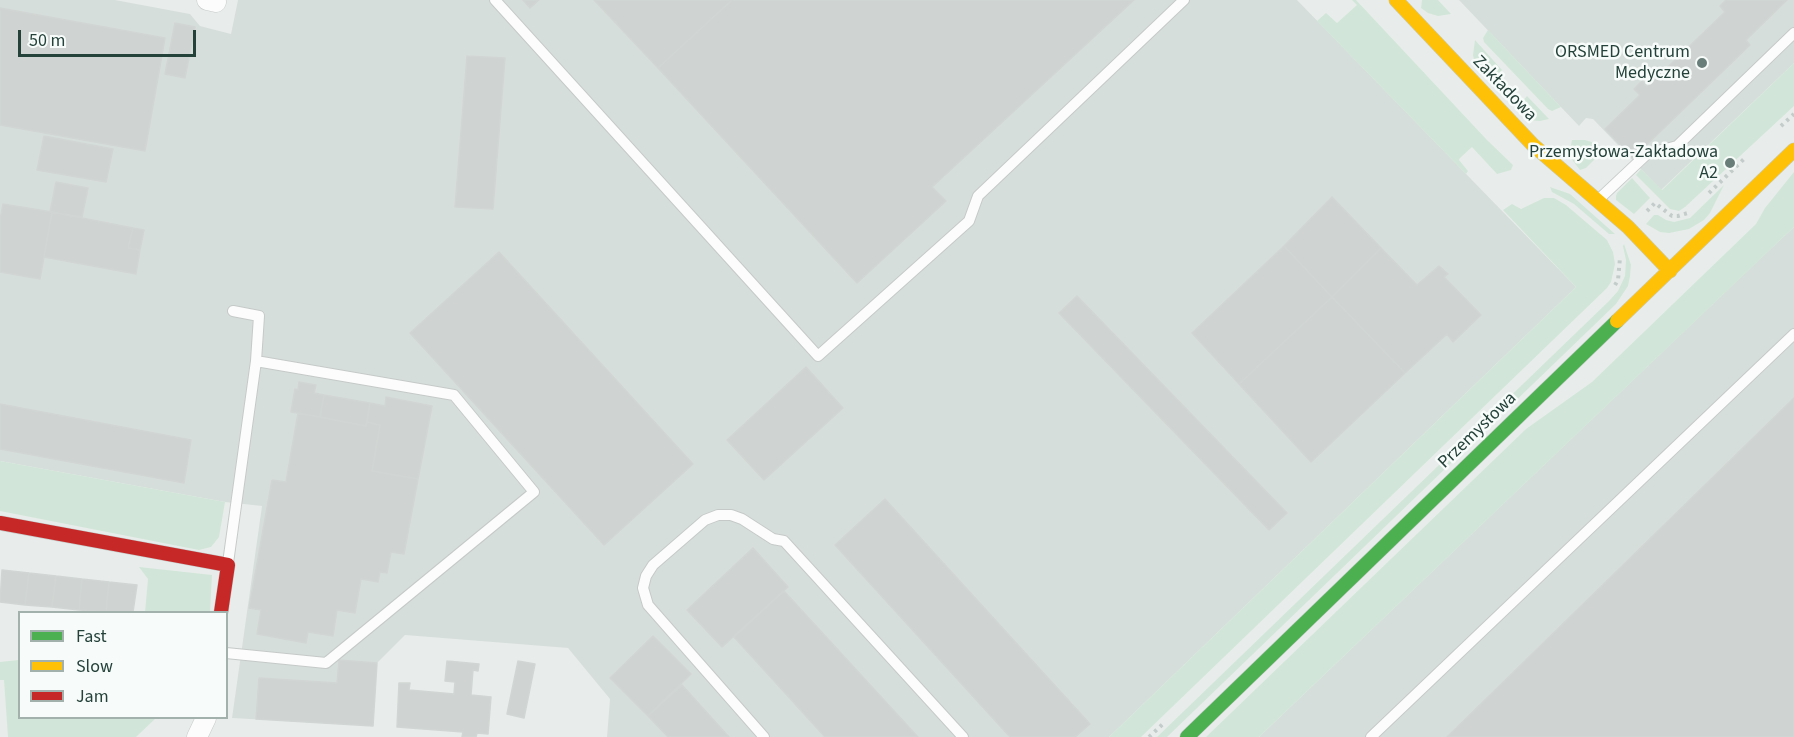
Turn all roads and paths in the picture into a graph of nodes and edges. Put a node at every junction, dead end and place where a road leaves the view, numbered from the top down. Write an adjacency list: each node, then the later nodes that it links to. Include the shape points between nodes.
1 (495, 0): 2 (lane, via 818,357 969,220 978,196)
2 (1184, 0)
3 (1396, 0): 10 (street, Zakładowa, via 1533,145)
4 (1794, 33): 10 (lane, via 1677,146 1647,154)
5 (1794, 114): 6 (path)
6 (1778, 128)
7 (1794, 150): 13 (street, Przemysłowa)
8 (1747, 156): 9 (path)
9 (1705, 197)
10 (1598, 201): 12 (street, Zakładowa)
11 (1698, 204): 12 (path, via 1691,212 1678,216 1655,203)
12 (1628, 227): 13 (street, Zakładowa); 14 (path, via 1615,242 1620,260)
13 (1670, 271): 28 (street, Przemysłowa)
14 (1613, 289)
15 (233, 311): 17 (lane, via 259,316)
16 (1794, 334): 29 (lane)
17 (256, 361): 19 (lane); 21 (lane, via 454,395 534,492 326,663)
18 (0, 523): 19 (street)
19 (228, 565): 20 (street)
20 (221, 611)
21 (228, 653)
22 (205, 719): 24 (street)
23 (1166, 720): 27 (path)
24 (197, 737)
25 (764, 737): 26 (lane, via 648,605 643,588 652,565 705,520 718,515 742,519 773,539 784,541)
26 (963, 737)
27 (1149, 737)
28 (1187, 737)
29 (1371, 737)

